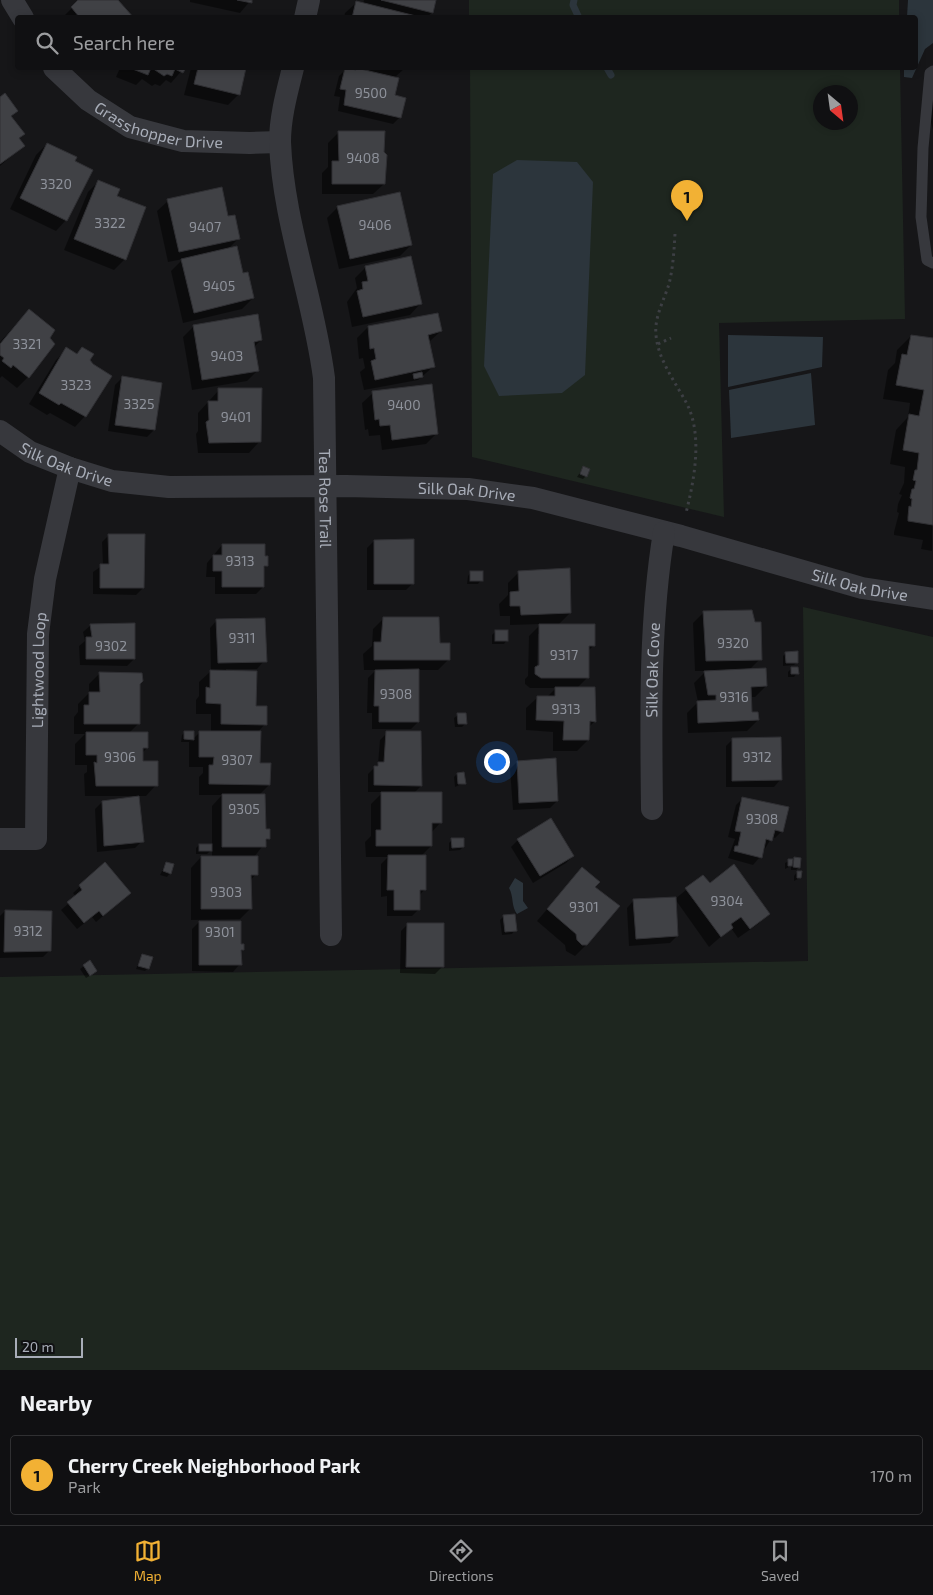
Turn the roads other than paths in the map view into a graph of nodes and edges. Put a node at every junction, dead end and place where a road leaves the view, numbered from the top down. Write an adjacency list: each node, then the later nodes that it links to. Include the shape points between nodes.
1 (12, 0): 3 (street)
2 (309, 0): 4 (street)
3 (21, 15)
4 (306, 15)
5 (56, 70): 8 (street, Grasshopper Drive, via 88,100 130,127 183,140)
6 (293, 70): 8 (street, Tea Rose Trail)
7 (933, 71): 9 (lane, via 930,73 923,148 921,217 927,260)
8 (280, 142): 12 (street, Tea Rose Trail, via 284,179 324,378)
9 (933, 263)
10 (0, 431): 11 (street, Silk Oak Drive, via 30,452)
11 (70, 468): 12 (street, Silk Oak Drive, via 112,482 169,487); 16 (street, Lightwood Loop, via 45,579 38,634 36,839)
12 (326, 486): 13 (street, Silk Oak Drive, via 468,488 533,498); 17 (street, Tea Rose Trail)
13 (664, 532): 14 (street, Silk Oak Drive, via 862,588); 15 (street, Silk Oak Cove, via 651,670)
14 (933, 599)
15 (652, 809)
16 (0, 839)
17 (331, 935)

